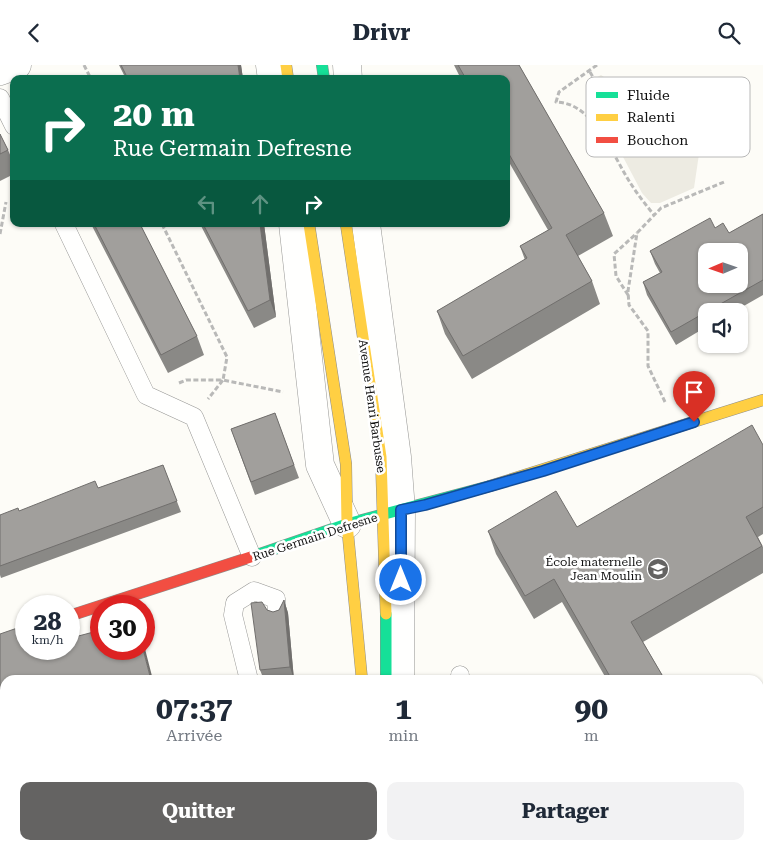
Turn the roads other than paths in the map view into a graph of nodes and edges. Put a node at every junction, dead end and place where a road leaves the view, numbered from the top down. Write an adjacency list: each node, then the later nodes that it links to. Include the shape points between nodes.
1 (16, 65): 2 (street)
2 (0, 71)
3 (0, 98): 4 (lane)
4 (8, 125)
5 (65, 227): 13 (lane, via 146,395 194,417)
6 (293, 227): 12 (street, via 320,465)
7 (309, 227): 12 (main road, via 346,464)
8 (346, 227): 11 (main road, Avenue Henri Barbusse)
9 (366, 227): 11 (street, Avenue Henri Barbusse, via 398,457)
10 (763, 400): 11 (main road, Rue Germain Defresne, via 543,471)
11 (392, 512): 12 (main road, Rue Germain Defresne); 18 (main road, Avenue Henri Barbusse, via 386,561); 19 (street, Avenue Henri Barbusse)
12 (347, 524): 13 (main road, Rue Germain Defresne); 17 (main road)
13 (252, 557): 14 (main road, Rue Germain Defresne)
14 (80, 612)
15 (277, 614): 16 (lane, via 276,599 264,593 254,591 236,603 233,615)
16 (248, 675)
17 (362, 675)
18 (386, 675)
19 (400, 675)

